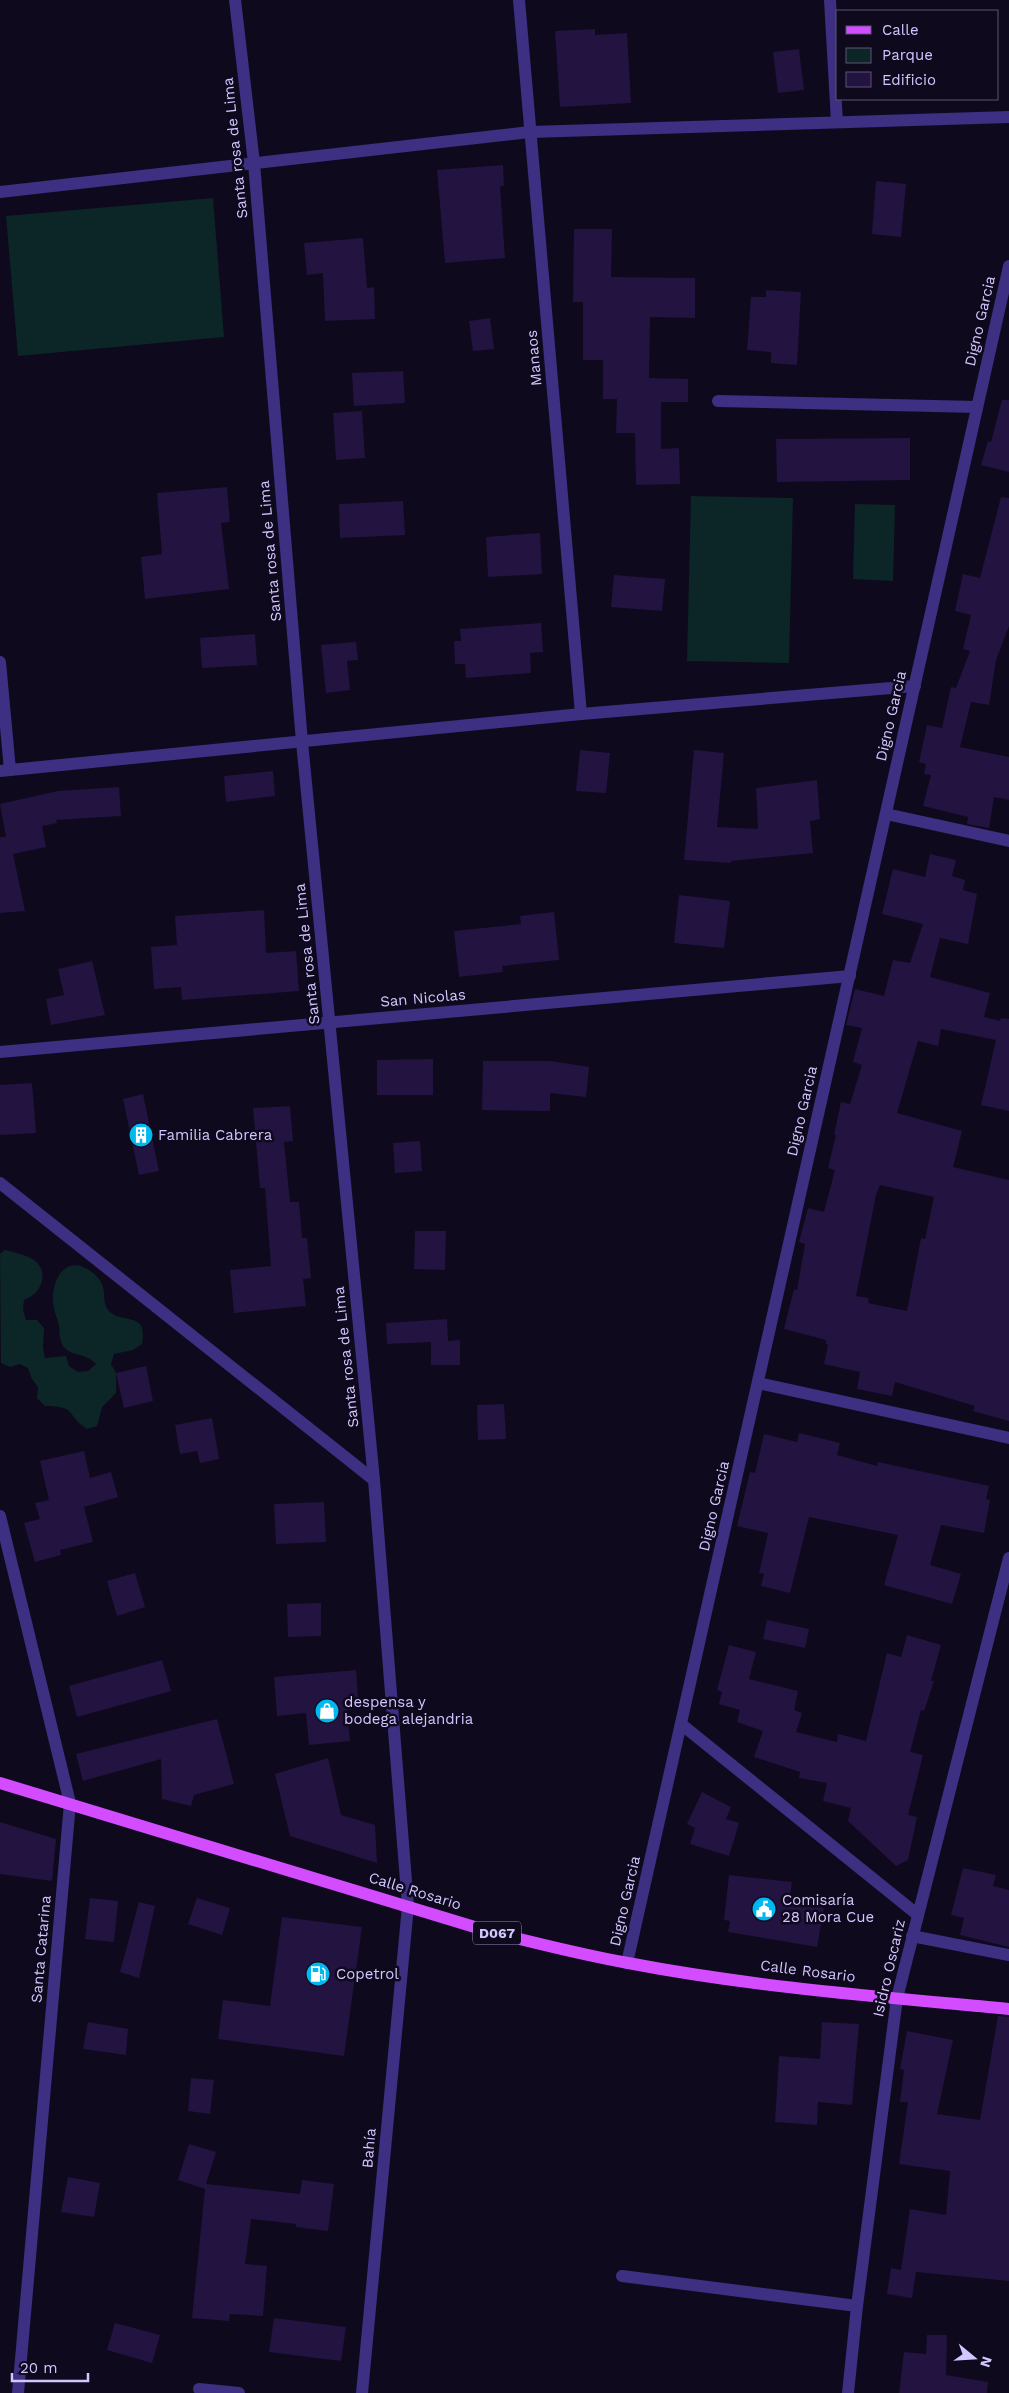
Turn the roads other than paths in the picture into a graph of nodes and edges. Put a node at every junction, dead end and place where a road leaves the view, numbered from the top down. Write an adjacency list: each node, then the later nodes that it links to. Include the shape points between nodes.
1 (234, 0): 7 (street, Santa rosa de Lima)
2 (519, 0): 6 (street, Manaos)
3 (830, 0): 5 (street)
4 (1009, 117): 5 (street)
5 (837, 122): 6 (street)
6 (530, 132): 7 (street); 14 (street, Manaos)
7 (254, 163): 8 (street); 15 (street, Santa rosa de Lima)
8 (0, 192)
9 (1009, 266): 11 (street, Digno Garcia)
10 (718, 402): 11 (street)
11 (977, 407): 13 (street, Digno Garcia)
12 (0, 662): 16 (street)
13 (915, 686): 14 (street); 17 (street, Digno Garcia)
14 (581, 714): 15 (street)
15 (302, 742): 16 (street); 20 (street, Santa rosa de Lima)
16 (5, 770)
17 (886, 814): 18 (street); 19 (street, Digno Garcia)
18 (1009, 841)
19 (850, 976): 20 (street, San Nicolas); 23 (street, Digno Garcia)
20 (330, 1022): 21 (street, San Nicolas); 25 (street, Santa rosa de Lima)
21 (0, 1052)
22 (0, 1183): 25 (street)
23 (758, 1383): 24 (street); 28 (street, Digno Garcia)
24 (1009, 1438)
25 (374, 1480): 31 (street, Santa rosa de Lima)
26 (0, 1516): 30 (street, Santa Catarina)
27 (1009, 1558): 32 (street, Isidro Oscariz)
28 (681, 1724): 32 (street); 35 (street, Digno Garcia)
29 (0, 1783): 30 (main road, Calle Rosario / D067)
30 (70, 1803): 31 (main road, Calle Rosario / D067); 41 (street, Santa Catarina)
31 (408, 1906): 35 (main road, Calle Rosario / D067, via 491,1932); 43 (street, Bahía)
32 (918, 1915): 33 (street, Isidro Oscariz)
33 (912, 1936): 34 (street); 36 (street, Isidro Oscariz)
34 (1009, 1955)
35 (628, 1963): 36 (main road, Calle Rosario / D067)
36 (897, 1998): 37 (main road, Calle Rosario / D067); 39 (street, Isidro Oscariz)
37 (1009, 2009)
38 (622, 2276): 39 (street)
39 (857, 2306): 44 (street, Isidro Oscariz)
40 (198, 2389): 42 (street)
41 (18, 2393)
42 (239, 2393)
43 (362, 2393)
44 (848, 2393)

